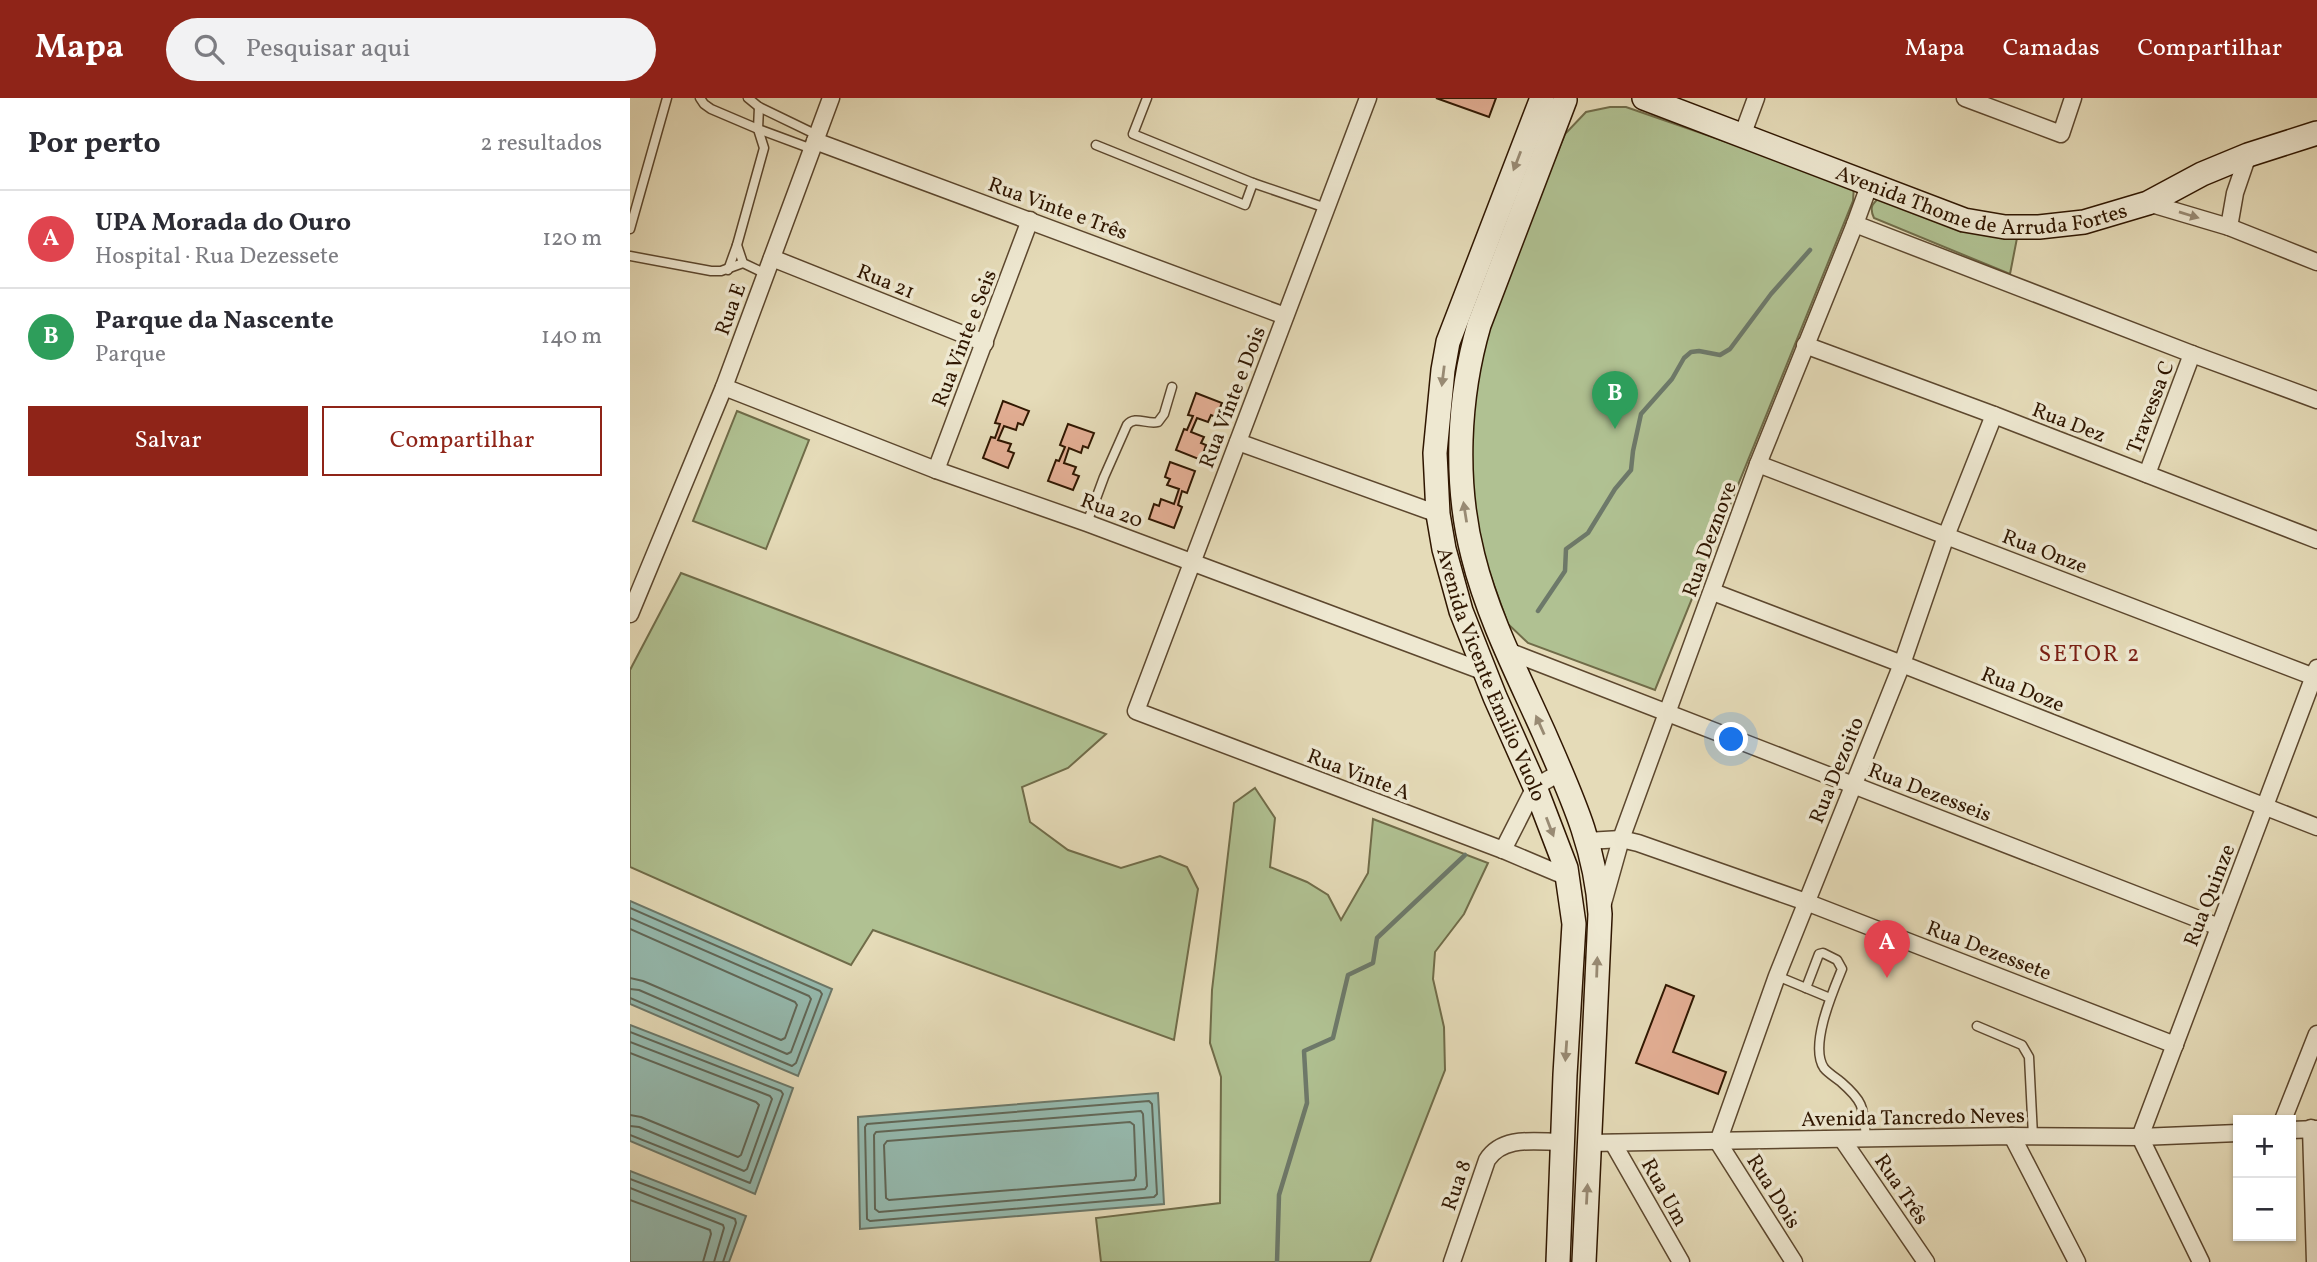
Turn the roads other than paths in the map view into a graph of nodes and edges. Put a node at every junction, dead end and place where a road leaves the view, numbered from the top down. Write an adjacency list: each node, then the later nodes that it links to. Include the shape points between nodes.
1 (667, 98): 27 (lane)
2 (700, 98): 14 (lane, via 710,109)
3 (748, 98): 13 (lane)
4 (831, 98): 17 (street, Rua E)
5 (1147, 98): 21 (lane, via 1133,134)
6 (1368, 98): 23 (street, Rua Vinte e Dois)
7 (1542, 98): 47 (main road, Avenida Vicente Emilio Vuolo, one-way to 47, via 1448,342 1435,453)
8 (1644, 98): 16 (main road, Avenida Thome de Arruda Fortes)
9 (1756, 98): 16 (street)
10 (1965, 98): 11 (street, via 2060,134)
11 (2073, 98)
12 (1564, 99): 54 (main road, Avenida Vicente Emilio Vuolo, one-way to 12, via 1472,555 1463,500 1464,391 1479,325)
13 (759, 107): 14 (lane); 17 (lane)
14 (758, 129): 17 (lane); 28 (lane, via 763,156)
15 (2317, 133): 19 (main road, Avenida Thome de Arruda Fortes)
16 (1742, 136): 20 (main road, Avenida Thome de Arruda Fortes)
17 (815, 142): 24 (street, Rua Vinte e Três); 30 (street, Rua E)
18 (1096, 145): 21 (lane, via 1245,205)
19 (2248, 155): 22 (main road, Avenida Thome de Arruda Fortes); 26 (street)
20 (1870, 183): 22 (main road, Avenida Thome de Arruda Fortes, via 1964,220 2005,227 2084,222); 25 (street, Rua Deznove)
21 (1253, 184): 23 (lane)
22 (2148, 203): 26 (street, one-way to 26)
23 (1326, 208): 35 (street, Rua Vinte e Dois)
24 (1030, 220): 35 (street, Rua Vinte e Três); 36 (street, Rua Vinte e Seis)
25 (1855, 224): 37 (street, Rua Deznove); 38 (street)
26 (2230, 227): 31 (street)
27 (630, 229)
28 (737, 245): 32 (lane); 33 (lane)
29 (630, 256): 33 (lane)
30 (772, 258): 34 (street, Rua E); 36 (street, Rua 21)
31 (2317, 262)
32 (743, 263): 33 (lane); 34 (lane)
33 (728, 270)
34 (766, 274): 39 (street, Rua E)
35 (1285, 316): 43 (street, Rua Vinte e Dois)
36 (985, 343): 45 (street, Rua Vinte e Seis)
37 (1805, 345): 42 (street, Rua Dez); 44 (street, Rua Deznove)
38 (2192, 354): 41 (street); 46 (street, Travessa C)
39 (724, 387): 45 (street, Rua 20); 53 (street, Rua E)
40 (1172, 387): 48 (lane, via 1158,422 1136,420 1127,425)
41 (2317, 400)
42 (1994, 415): 46 (street, Rua Dez); 49 (street, Rua Dezoito)
43 (1238, 442): 47 (street); 51 (street, Rua Vinte e Dois)
44 (1758, 464): 49 (street, Rua Onze); 52 (street, Rua Deznove)
45 (936, 470): 48 (street, Rua 20)
46 (2147, 474): 50 (street, Rua Dez)
47 (1438, 514): 56 (main road, Avenida Vicente Emilio Vuolo, via 1461,611)
48 (1087, 523): 51 (street, Rua 20)
49 (1946, 536): 55 (street, Rua Dezoito); 57 (street, Rua Onze)
50 (2317, 540)
51 (1192, 562): 56 (street, Rua 20); 58 (street, Rua Vinte e Dois)
52 (1713, 592): 55 (street, Rua Doze); 59 (street, Rua Deznove)
53 (630, 614)
54 (1508, 651): 59 (street, Rua Dezesseis); 60 (main road, Avenida Vicente Emilio Vuolo, one-way to 54)
55 (1902, 664): 61 (street, Rua Dezoito); 63 (street, Rua Doze)
56 (1485, 672): 62 (main road, Avenida Vicente Emilio Vuolo)
57 (2316, 674): 63 (street, Rua Quinze)
58 (1136, 711): 67 (street, Rua Vinte A)
59 (1668, 713): 61 (street, Rua Dezesseis); 65 (street, Rua Deznove)
60 (1561, 772): 62 (street); 66 (main road, Avenida Vicente Emilio Vuolo)
61 (1852, 785): 69 (street, Rua Dezoito); 71 (street, Rua Dezesseis)
62 (1535, 787): 67 (street); 68 (main road, Avenida Vicente Emilio Vuolo, one-way to 68)
63 (2264, 807): 64 (street, Rua Doze); 71 (street, Rua Quinze)
64 (2317, 827)
65 (1621, 839): 66 (street, Rua Dezessete); 69 (street, Rua Dezessete); 70 (street, Rua Deznove)
66 (1587, 841): 70 (main road, Avenida Vicente Emilio Vuolo, via 1598,882)
67 (1503, 850): 68 (street, Rua Vinte A)
68 (1567, 877): 87 (main road, Avenida Vicente Emilio Vuolo, one-way to 87, via 1574,924)
69 (1806, 902): 72 (street, Rua Dezoito); 77 (street, Rua Dezessete)
70 (1600, 914): 89 (main road, Avenida Vicente Emilio Vuolo, one-way to 70)
71 (2219, 927): 77 (street, Rua Quinze)
72 (1777, 976): 73 (lane); 88 (street, Rua Dezoito)
73 (1805, 988): 74 (lane); 74 (lane, via 1823,953 1837,960 1842,969)
74 (1830, 998): 85 (lane, via 1821,1060 1863,1105)
75 (1977, 1026): 83 (lane, via 2022,1045 2029,1057)
76 (2317, 1034): 78 (street)
77 (2175, 1045): 84 (street, Rua Quinze)
78 (2285, 1115)
79 (2314, 1128): 80 (street); 99 (street)
80 (2296, 1130)
81 (2233, 1133): 84 (street, Avenida Tancredo Neves)
82 (2012, 1136): 83 (street, Avenida Tancredo Neves); 85 (street, Avenida Tancredo Neves); 97 (street)
83 (2033, 1136): 84 (street, Avenida Tancredo Neves)
84 (2140, 1137): 98 (street)
85 (1866, 1138): 86 (street, Avenida Tancredo Neves)
86 (1842, 1139): 88 (street, Avenida Tancredo Neves); 96 (street, Rua Três)
87 (1562, 1142): 91 (street, Rua 8, via 1507,1143 1493,1150); 92 (main road, Avenida Vicente Emilio Vuolo)
88 (1718, 1142): 90 (street, Avenida Tancredo Neves); 95 (street, Rua Dois)
89 (1589, 1143): 90 (street, Avenida Tancredo Neves); 93 (main road, Avenida Vicente Emilio Vuolo, one-way to 89)
90 (1613, 1143): 94 (street, Rua Um)
91 (1452, 1262)
92 (1558, 1262)
93 (1584, 1262)
94 (1681, 1262)
95 (1794, 1262)
96 (1926, 1262)
97 (2077, 1262)
98 (2201, 1262)
99 (2315, 1262)

